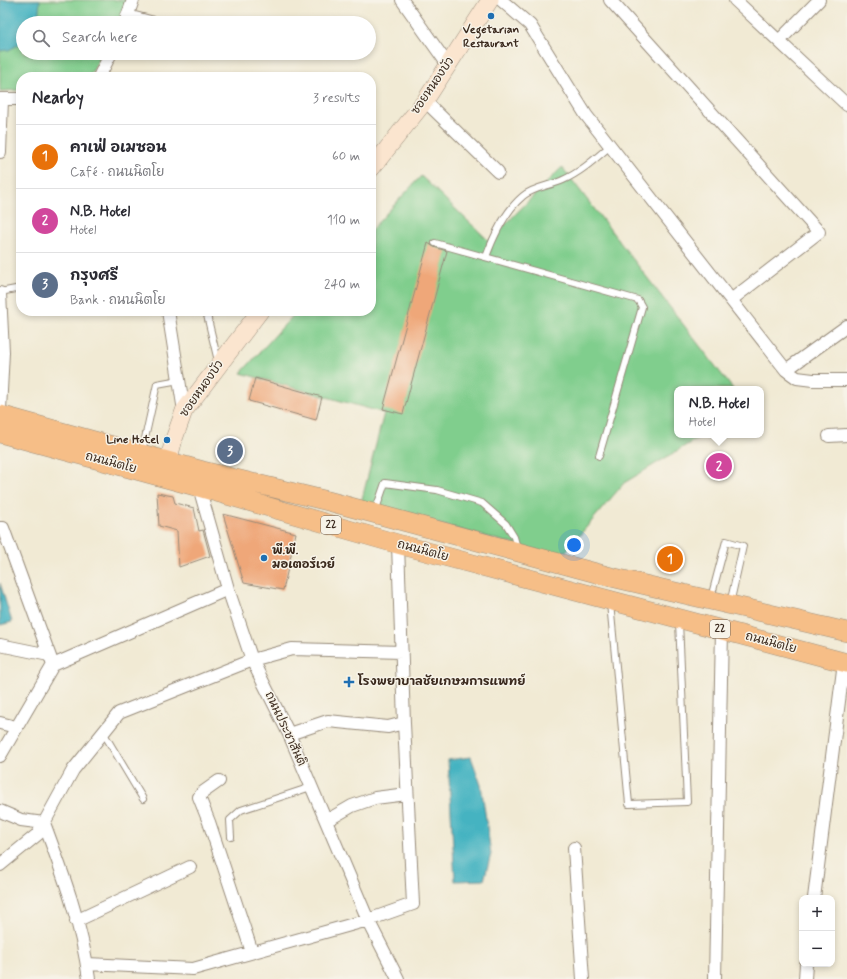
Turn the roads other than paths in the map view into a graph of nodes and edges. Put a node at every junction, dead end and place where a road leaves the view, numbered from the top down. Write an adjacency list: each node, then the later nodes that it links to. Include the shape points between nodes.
1 (133, 0): 8 (street)
2 (402, 0): 11 (street)
3 (490, 0): 11 (street, ซอยหนองบัว)
4 (500, 0): 17 (street, via 530,25 586,115)
5 (610, 0): 25 (street, via 819,232)
6 (735, 0): 9 (street)
7 (819, 0): 9 (street)
8 (127, 16)
9 (780, 41): 16 (street)
10 (109, 60): 12 (street)
11 (448, 65): 15 (street, ซอยหนองบัว)
12 (104, 72)
13 (16, 99): 14 (street)
14 (1, 100): 18 (street)
15 (425, 101): 19 (street, ซอยหนองบัว); 20 (street)
16 (847, 105)
17 (610, 146): 22 (lane, via 578,172 524,196 501,224); 25 (street)
18 (0, 152)
19 (376, 163)
20 (498, 172)
21 (435, 243): 22 (lane)
22 (486, 256): 42 (lane, via 627,296 641,304)
23 (16, 289): 24 (lane)
24 (0, 292): 30 (street)
25 (731, 300): 32 (street)
26 (169, 316): 33 (street)
27 (207, 316): 31 (lane)
28 (256, 316): 31 (street, ซอยหนองบัว)
29 (847, 326): 32 (street)
30 (2, 351): 35 (street)
31 (218, 365): 36 (street, ซอยหนองบัว)
32 (786, 370): 34 (street, via 797,378)
33 (179, 380): 36 (street); 41 (lane, via 157,384)
34 (847, 380)
35 (0, 410)
36 (184, 411): 43 (street, ซอยหนองบัว)
37 (0, 415): 41 (main road, ถนนนิตโย / 22)
38 (0, 433): 43 (main road, ถนนนิตโย / 22)
39 (847, 435): 40 (street)
40 (829, 436)
41 (141, 453): 43 (main road, ถนนนิตโย / 22)
42 (599, 456)
43 (166, 469): 44 (main road, ถนนนิตโย / 22)
44 (201, 479): 45 (main road, ถนนนิตโย / 22); 48 (main road, ถนนนิตโย / 22); 51 (street, ถนนประชาสันติ)
45 (375, 514): 47 (main road, ถนนนิตโย / 22); 49 (lane, via 385,483 437,490 482,503 506,524 514,537)
46 (0, 528): 60 (street, via 3,528)
47 (470, 539): 49 (main road, ถนนนิตโย / 22); 50 (main road)
48 (398, 544): 50 (main road, ถนนนิตโย / 22); 59 (street)
49 (518, 551): 53 (main road, ถนนนิตโย / 22, via 611,577)
50 (464, 561): 52 (main road, ถนนนิตโย / 22)
51 (228, 589): 60 (street); 61 (street, ถนนประชาสันติ)
52 (610, 600): 55 (main road, ถนนนิตโย / 22); 55 (lane, via 629,804 687,802)
53 (710, 600): 54 (main road, ถนนนิตโย / 22); 54 (lane, via 726,541 743,546)
54 (730, 605): 57 (main road, ถนนนิตโย / 22)
55 (679, 618): 56 (main road, ถนนนิตโย / 22)
56 (722, 630): 62 (main road, ถนนนิตโย / 22); 89 (street)
57 (847, 632)
58 (0, 645): 60 (street)
59 (402, 652): 61 (street, via 292,649); 64 (street)
60 (51, 660): 65 (street)
61 (252, 660): 66 (street, via 119,713); 67 (street, ถนนประชาสันติ)
62 (845, 662): 80 (street)
63 (0, 723): 65 (street)
64 (404, 723): 67 (street, via 388,727 328,722); 71 (street)
65 (16, 727): 68 (street)
66 (103, 732): 72 (lane); 75 (street, via 73,770)
67 (289, 734): 70 (street, ถนนประชาสันติ)
68 (0, 756)
69 (219, 781): 83 (street, via 199,797)
70 (311, 787): 74 (street, ถนนประชาสันติ); 76 (lane, via 241,810 230,820)
71 (408, 794): 74 (street, via 375,798 352,806); 81 (street, via 413,904)
72 (143, 799)
73 (0, 811): 75 (street, via 21,820)
74 (326, 821): 81 (street, ถนนประชาสันติ)
75 (44, 823): 78 (street, via 38,834); 82 (street, via 68,888)
76 (231, 837)
77 (574, 848): 88 (street)
78 (0, 865)
79 (190, 867): 82 (street)
80 (814, 895)
81 (368, 920): 83 (street); 87 (street, ถนนประชาสันติ)
82 (76, 921): 84 (street)
83 (252, 952): 84 (street, via 193,969)
84 (87, 964): 86 (street)
85 (806, 967): 90 (street)
86 (89, 979)
87 (398, 979)
88 (583, 979)
89 (715, 979)
90 (806, 979)

